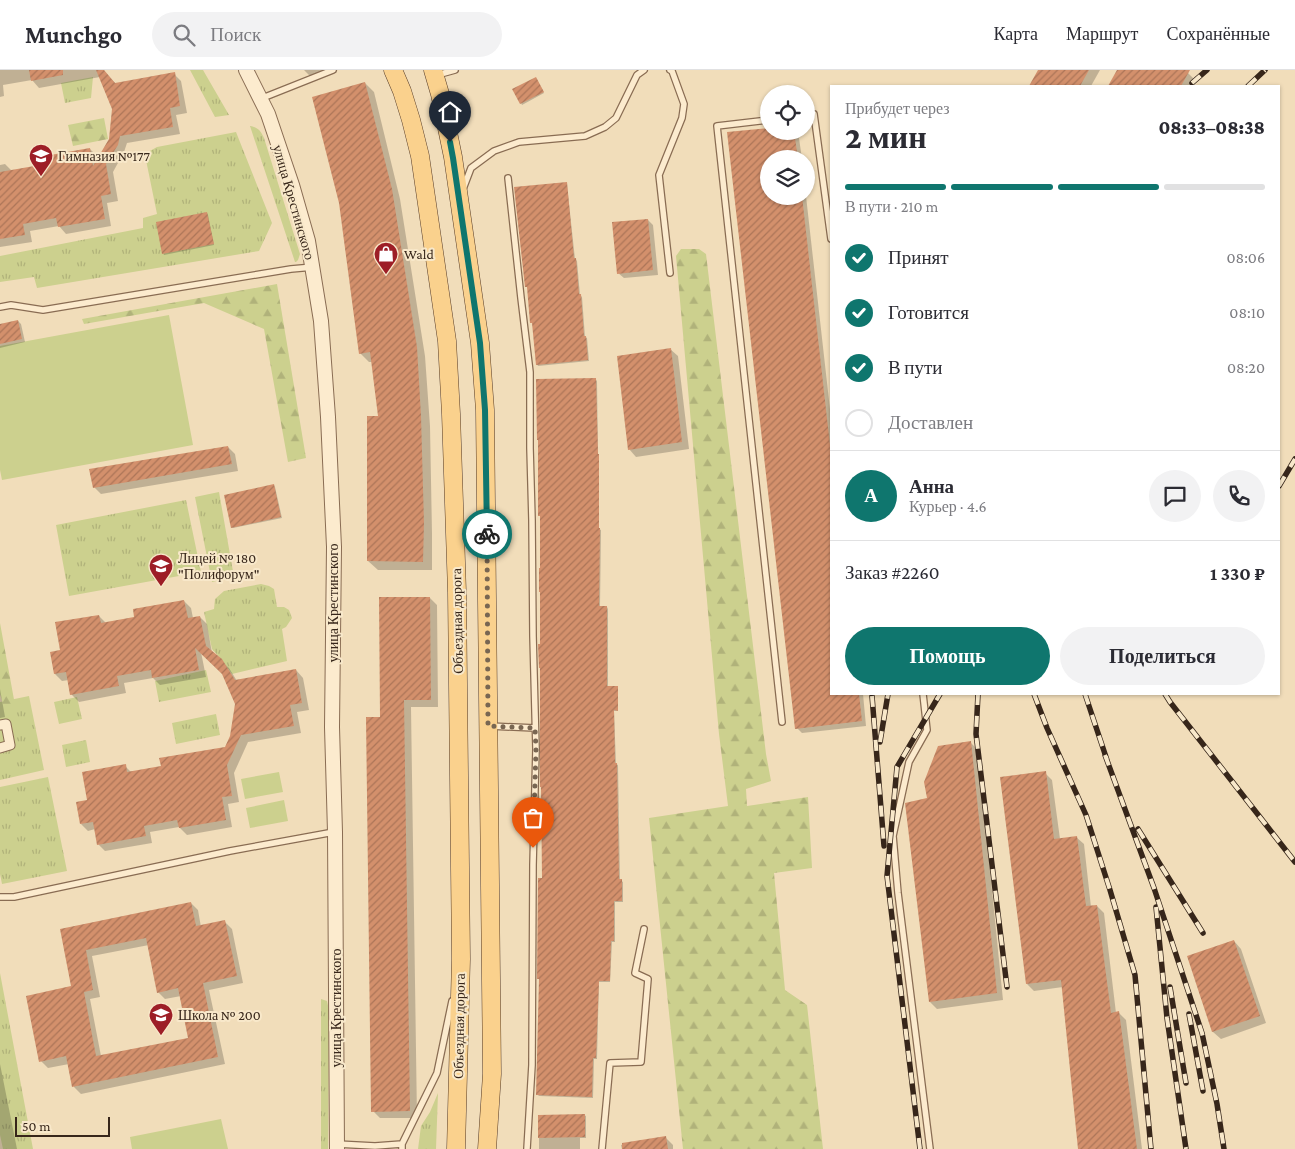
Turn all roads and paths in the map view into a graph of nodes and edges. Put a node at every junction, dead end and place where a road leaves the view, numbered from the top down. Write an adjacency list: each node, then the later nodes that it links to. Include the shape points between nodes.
1 (246, 70): 8 (street, улица Крестинского)
2 (333, 70): 8 (lane)
3 (393, 70): 26 (main road, Объездная дорога, via 420,156 447,341 457,592)
4 (455, 70): 7 (lane)
5 (644, 70): 12 (lane, via 637,75 616,118 605,127 585,136 519,142 494,151 471,168)
6 (670, 70): 15 (lane, via 684,104 682,118 659,175)
7 (434, 73): 12 (main road)
8 (260, 99): 14 (street, улица Крестинского, via 292,185)
9 (760, 121): 18 (lane, via 717,126)
10 (815, 121): 13 (lane)
11 (508, 178): 21 (lane, via 530,372)
12 (459, 201): 20 (main road, via 480,343 485,410)
13 (830, 232)
14 (313, 266): 16 (lane, via 43,310 11,305); 23 (street, улица Крестинского, via 322,331 334,547)
15 (670, 273)
16 (0, 307)
17 (923, 695): 33 (lane, via 927,730 909,762 893,836)
18 (782, 722)
19 (0, 725): 22 (street, via 6,724 10,745)
20 (488, 726): 21 (lane); 30 (main road, via 492,1074)
21 (535, 728): 31 (lane, via 532,1065)
22 (0, 748)
23 (334, 832): 24 (lane); 27 (street, улица Крестинского)
24 (0, 897)
25 (644, 929): 32 (lane, via 635,973 648,979 641,1062 610,1063)
26 (461, 959): 28 (lane, via 437,1074); 29 (main road, Объездная дорога)
27 (337, 1147): 28 (lane)
28 (402, 1147)
29 (456, 1149)
30 (487, 1149)
31 (527, 1149)
32 (602, 1149)
33 (930, 1149)

